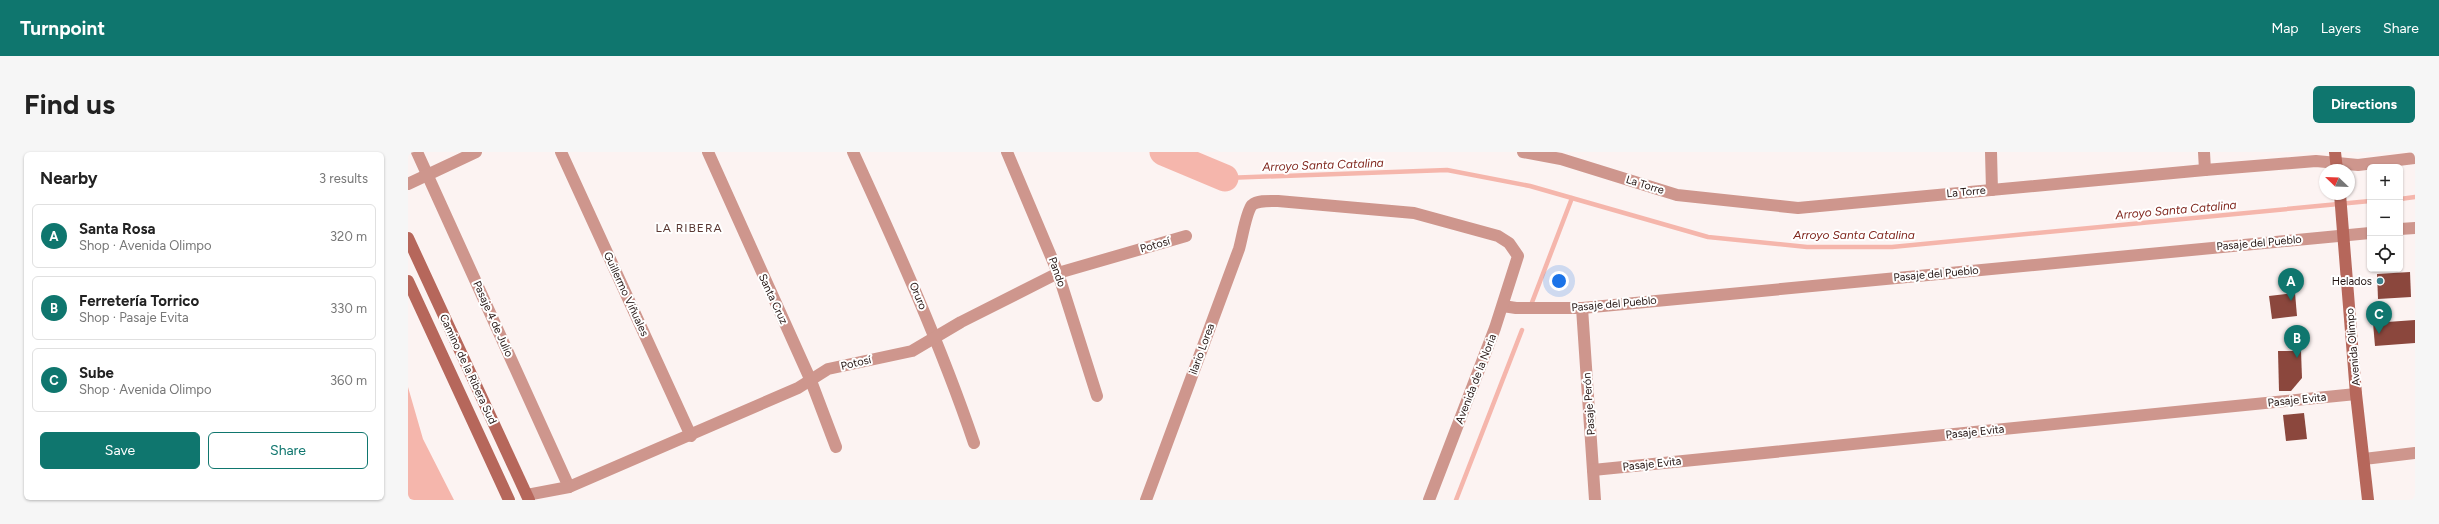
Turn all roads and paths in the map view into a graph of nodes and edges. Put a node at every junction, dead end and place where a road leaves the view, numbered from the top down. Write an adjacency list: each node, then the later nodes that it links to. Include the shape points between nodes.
1 (417, 152): 14 (street, Pasaje 4 de Julio)
2 (476, 152): 14 (street)
3 (561, 152): 33 (street, Guillermo Viñuales)
4 (708, 152): 30 (street, Santa Cruz)
5 (853, 152): 29 (street, Oruro)
6 (1007, 152): 25 (street, Pando)
7 (1523, 152): 10 (street, La Torre)
8 (1991, 152): 16 (street)
9 (2204, 152): 13 (street)
10 (1562, 156): 16 (street, La Torre, via 1677,195 1798,208)
11 (2415, 158): 12 (street, La Torre, via 2358,165)
12 (2336, 162): 13 (street, La Torre, via 2316,161)
13 (2206, 170): 16 (street, La Torre)
14 (427, 175): 15 (street); 39 (street, Pasaje 4 de Julio)
15 (408, 184)
16 (1992, 190)
17 (2340, 200): 21 (main road, Avenida Olimpo)
18 (2415, 228): 19 (street)
19 (2403, 229)
20 (2367, 232): 21 (street, Pasaje del Pueblo)
21 (2344, 235): 28 (street, Pasaje del Pueblo); 31 (main road, Avenida Olimpo)
22 (1186, 236): 25 (street, Potosí)
23 (408, 238): 40 (main road, Camino de la Ribera Sud)
24 (1518, 256): 27 (street, Avenida de la Noria); 42 (street, ilario Lorea, via 1509,243 1498,236 1414,213 1361,207 1259,202 1252,205 1239,249)
25 (1058, 273): 29 (street, Potosí); 32 (street, Pando)
26 (408, 281): 41 (main road, Camino de la Ribera Sud)
27 (1503, 306): 28 (street, Pasaje del Pueblo); 43 (street, Avenida de la Noria)
28 (1582, 308): 38 (street, Pasaje Perón)
29 (935, 338): 30 (street, Potosí, via 912,352 828,369); 34 (street, Oruro)
30 (811, 380): 33 (street, Potosí); 35 (street, Santa Cruz)
31 (2356, 394): 37 (main road, Avenida Olimpo); 38 (street, Pasaje Evita)
32 (1097, 396)
33 (691, 436): 39 (street, Potosí)
34 (974, 443)
35 (836, 447)
36 (2415, 453): 37 (street)
37 (2364, 459): 45 (main road, Avenida Olimpo)
38 (1593, 470): 44 (street, Pasaje Perón)
39 (568, 487): 40 (street, Potosí)
40 (528, 497)
41 (509, 500)
42 (1146, 500)
43 (1429, 500)
44 (1595, 500)
45 (2368, 500)

